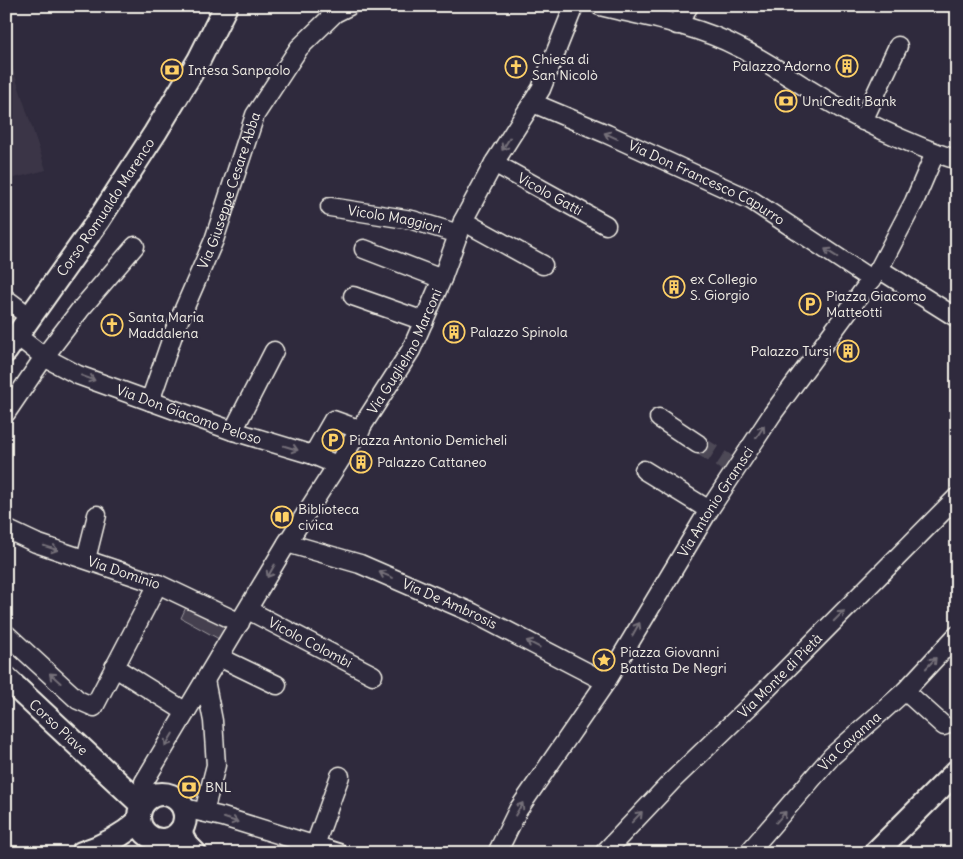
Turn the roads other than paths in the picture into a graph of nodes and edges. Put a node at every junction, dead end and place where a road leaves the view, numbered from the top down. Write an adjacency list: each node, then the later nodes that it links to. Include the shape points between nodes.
1 (226, 6): 10 (main road, Corso Romualdo Marenco)
2 (236, 6): 10 (main road, Corso Romualdo Marenco)
3 (348, 6): 32 (street, Via Giuseppe Cesare Abba, via 335,13 299,48 255,115 214,240 174,332)
4 (574, 6): 11 (street, Via Guglielmo Marconi, via 552,65)
5 (600, 6): 7 (street)
6 (689, 6): 8 (street)
7 (626, 9): 8 (street)
8 (678, 25): 12 (street, via 738,47)
9 (898, 46): 12 (street)
10 (199, 60): 26 (main road, Corso Romualdo Marenco, via 98,221)
11 (532, 103): 15 (street, Via Guglielmo Marconi, one-way to 15); 22 (street, Via Don Francesco Capurro, one-way to 11, via 751,200)
12 (863, 121): 13 (street)
13 (936, 153): 14 (street); 22 (street, Via Antonio Gramsci)
14 (957, 160)
15 (494, 163): 17 (street, Vicolo Gatti); 18 (street, Via Guglielmo Marconi)
16 (330, 207): 18 (street, Vicolo Maggiori)
17 (606, 225)
18 (461, 227): 21 (street, Vicolo Maggiori); 23 (street, Via Guglielmo Marconi)
19 (136, 246): 31 (street)
20 (364, 249): 23 (street)
21 (543, 265)
22 (875, 274): 27 (street, Via Don Francesco Capurro); 42 (street, Via Antonio Gramsci, one-way to 22, via 731,466)
23 (442, 279): 28 (street, Via Guglielmo Marconi)
24 (353, 296): 28 (street)
25 (6, 300): 26 (street)
26 (30, 317): 29 (main road, Corso Romualdo Marenco)
27 (957, 318)
28 (424, 321): 35 (street, Via Guglielmo Marconi, via 411,350)
29 (11, 343): 31 (street, Via Don Giacomo Peloso)
30 (274, 351): 36 (street)
31 (44, 357): 32 (street, Via Don Giacomo Peloso, one-way to 32, via 78,374); 33 (street)
32 (150, 401): 36 (street, Via Don Giacomo Peloso)
33 (6, 413)
34 (659, 418): 37 (street)
35 (361, 430): 38 (street, via 333,420); 39 (street, Via Guglielmo Marconi)
36 (233, 431): 38 (street, Via Don Giacomo Peloso, one-way to 38)
37 (698, 444)
38 (313, 455): 39 (street, Via Don Giacomo Peloso)
39 (337, 465): 45 (street, Via Guglielmo Marconi)
40 (644, 470): 42 (street)
41 (957, 497): 71 (street, Via Monte di Pietà, one-way to 41)
42 (709, 510): 56 (street, Via Antonio Gramsci, one-way to 42)
43 (97, 515): 46 (street)
44 (6, 529): 46 (street, Via Dominio, one-way to 46, via 36,543)
45 (287, 543): 48 (street, Via Guglielmo Marconi, one-way to 48); 56 (street, Via De Ambrosis, one-way to 45, via 447,602 360,564)
46 (86, 559): 47 (street, Via Dominio)
47 (158, 584): 48 (street, Via Dominio); 52 (street)
48 (244, 617): 51 (street, Via Guglielmo Marconi); 53 (street, Vicolo Colombi)
49 (6, 634): 52 (street, one-way to 49, via 94,706 78,700)
50 (957, 635): 58 (street, Via Cavanna, one-way to 50)
51 (219, 657): 55 (street, Via Guglielmo Marconi); 57 (street)
52 (114, 667): 59 (street)
53 (373, 675)
54 (6, 678): 63 (main road, Corso Piave, via 112,777)
55 (205, 680): 59 (street, Via Guglielmo Marconi); 64 (street, via 213,721 216,765)
56 (606, 682): 70 (street, Via Antonio Gramsci, one-way to 56, via 518,810)
57 (277, 685)
58 (905, 691): 60 (street); 72 (street, Via Cavanna, one-way to 58, via 832,756)
59 (186, 712): 63 (street, Via Guglielmo Marconi, one-way to 63)
60 (944, 726)
61 (957, 771): 73 (main road)
62 (340, 776): 66 (street)
63 (143, 801): 64 (main road, via 160,793 168,794); 65 (main road, Corso Piave, via 146,834 167,840); 67 (main road, via 124,834)
64 (194, 810): 65 (main road, via 186,817); 66 (street, one-way to 66)
65 (180, 832): 68 (main road)
66 (315, 845): 69 (street)
67 (94, 851)
68 (195, 853)
69 (340, 853)
70 (497, 853)
71 (604, 853)
72 (748, 853)
73 (875, 853)

